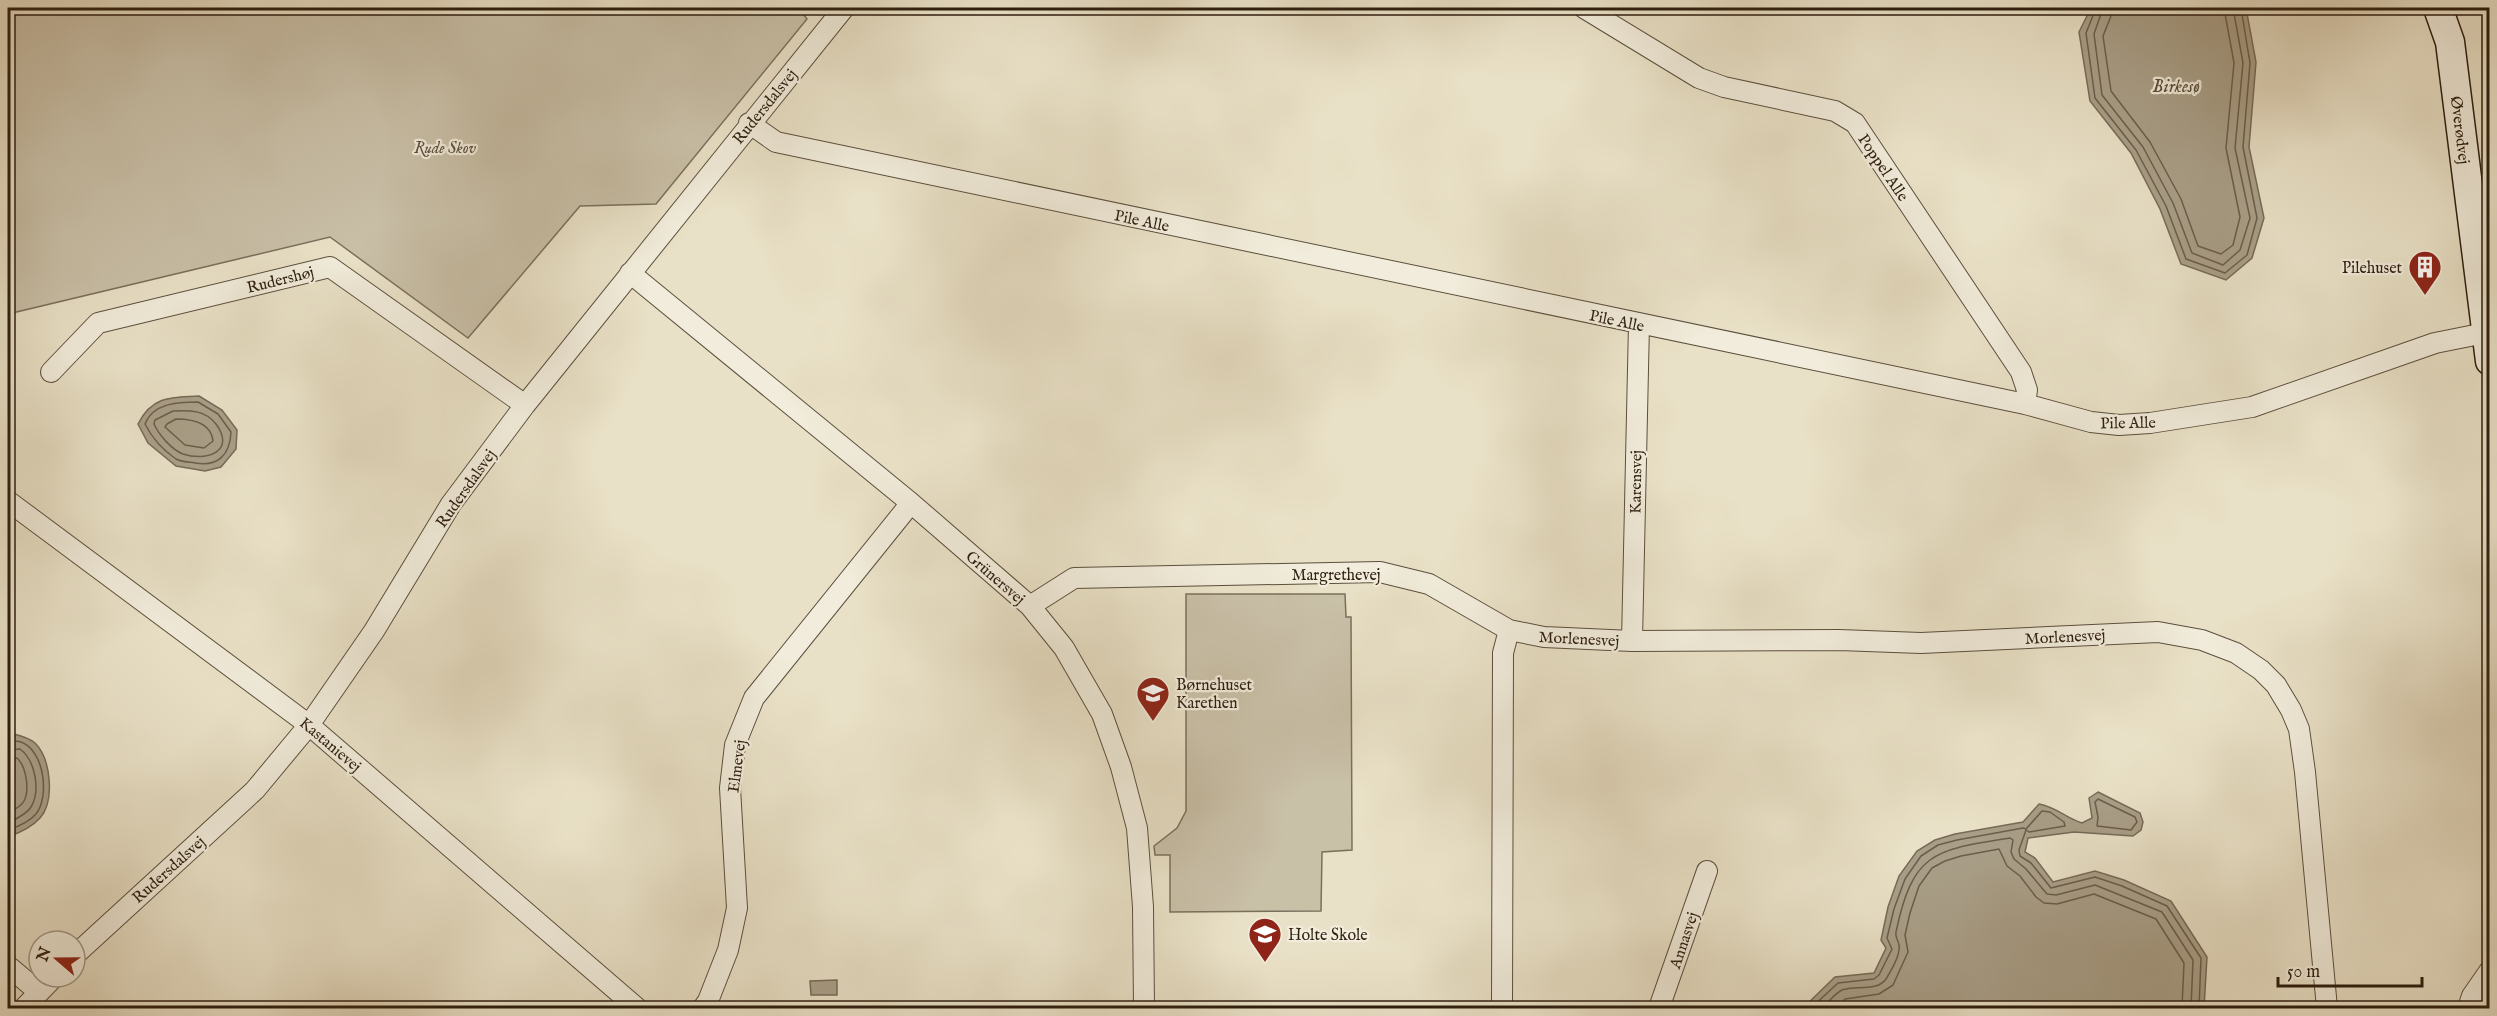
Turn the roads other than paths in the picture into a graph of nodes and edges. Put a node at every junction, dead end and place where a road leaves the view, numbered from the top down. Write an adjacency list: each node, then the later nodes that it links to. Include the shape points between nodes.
1 (844, 8): 4 (street, Rudersdalsvej)
2 (1584, 8): 9 (street, Poppel Alle, via 1699,78 1835,111 1855,123 2021,372 2027,390)
3 (2438, 8): 7 (street, Øverødvej, via 2450,42)
4 (749, 123): 5 (street, Rudersdalsvej); 6 (street, Pile Alle, via 776,142)
5 (630, 273): 10 (street, Rudersdalsvej); 12 (street, Grünersvej)
6 (1639, 324): 9 (street, Pile Alle); 15 (street, Karensvej)
7 (2488, 342): 9 (street, Pile Alle, via 2435,343 2252,407 2150,423 2091,422)
8 (51, 372): 10 (street, Rudershøj, via 98,323 330,267)
9 (2025, 404)
10 (525, 405): 16 (street, Rudersdalsvej, via 451,504 374,631)
11 (8, 501): 16 (street, Kastanievej)
12 (911, 503): 13 (street, Grünersvej); 25 (street, Elmevej, via 754,698 735,745 730,788 736,908 728,950)
13 (1030, 606): 14 (street, Margrethevej, via 1074,578 1380,572 1429,584); 26 (street, Grünersvej, via 1064,648 1096,701 1121,766 1137,828)
14 (1509, 630): 15 (street, Morlenesvej, via 1544,637); 27 (street, via 1503,653)
15 (1632, 641): 29 (street, Morlenesvej, via 1921,643 2158,632 2202,640 2236,653 2276,685 2299,729)
16 (309, 725): 18 (street, Rudersdalsvej, via 255,790); 24 (street, Kastanievej)
17 (1707, 871): 28 (street, Annasvej)
18 (87, 944)
19 (8, 966): 22 (street)
20 (2490, 970): 30 (street)
21 (42, 989): 22 (street)
22 (39, 992): 23 (street)
23 (24, 1008)
24 (637, 1008)
25 (703, 1008)
26 (1144, 1008)
27 (1502, 1008)
28 (1659, 1008)
29 (2327, 1008)
30 (2468, 1008)

